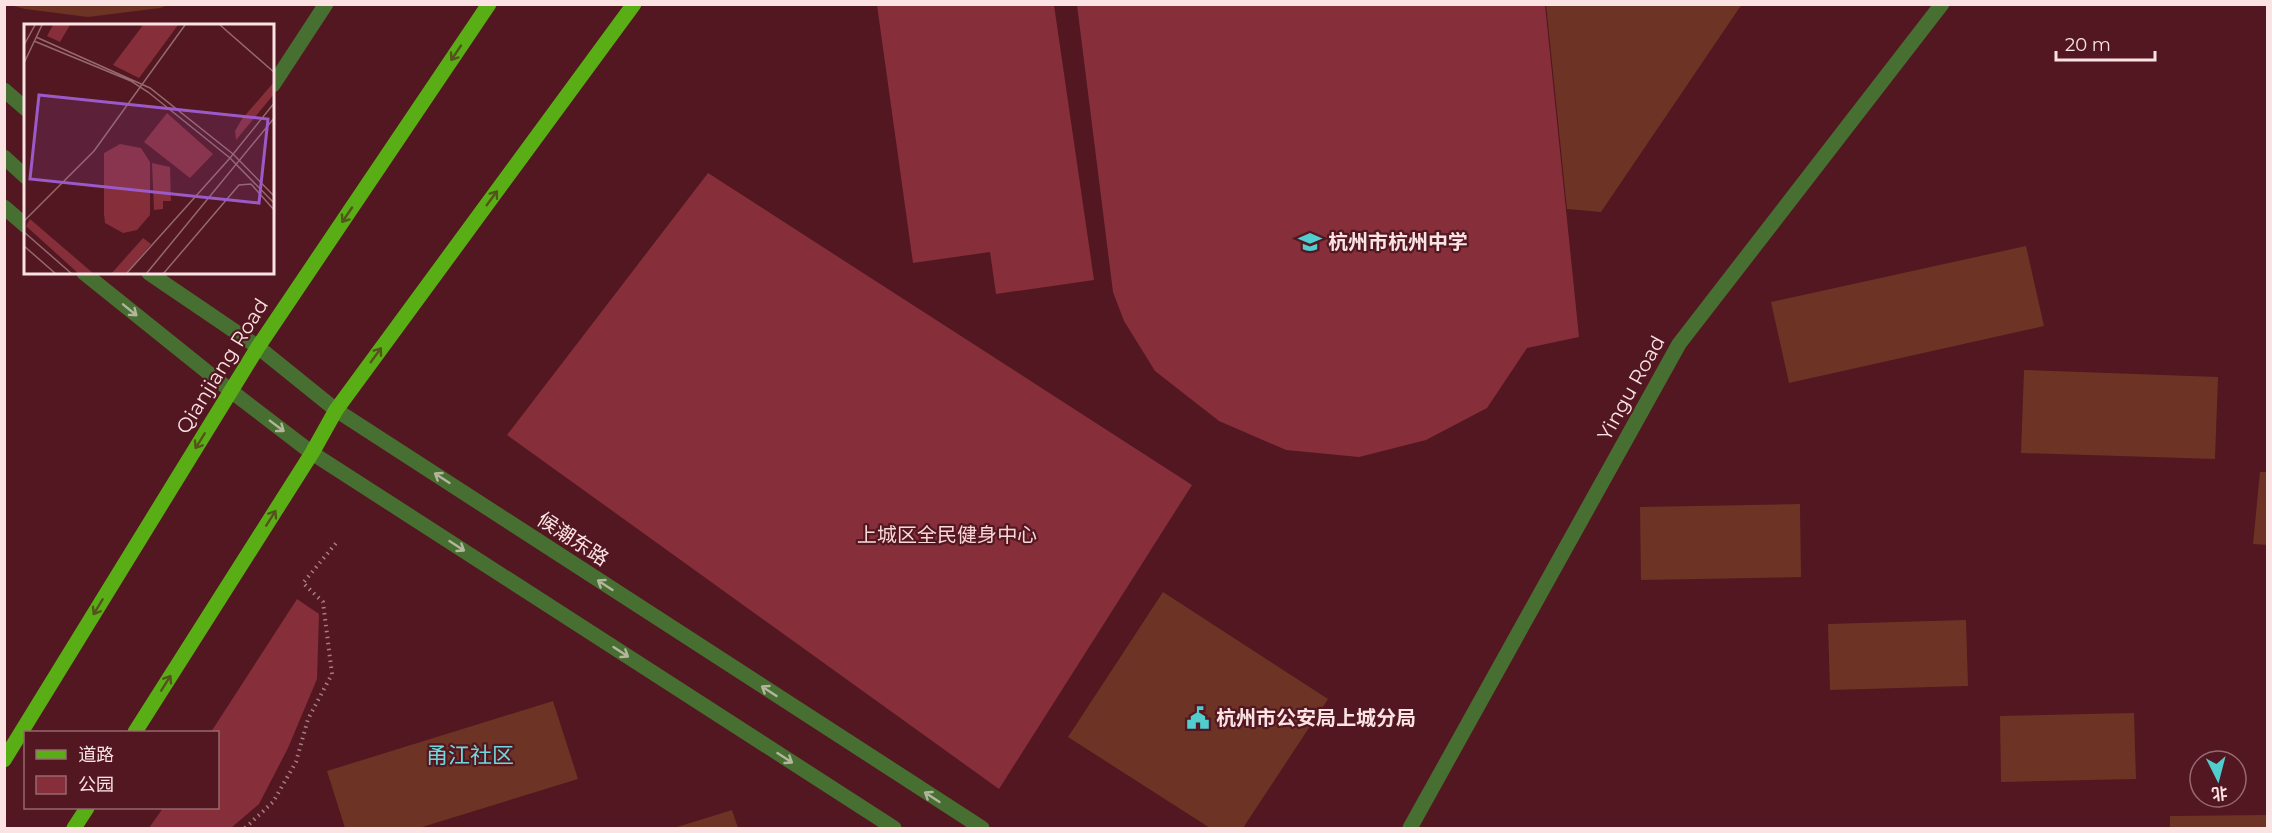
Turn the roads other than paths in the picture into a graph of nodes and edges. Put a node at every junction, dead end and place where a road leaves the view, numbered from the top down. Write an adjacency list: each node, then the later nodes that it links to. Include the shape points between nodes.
1 (326, 4): 5 (street)
2 (489, 4): 14 (main road, Qianjiang Road, one-way to 14)
3 (634, 4): 16 (main road, one-way to 3)
4 (1942, 4): 24 (street, Yingu Road, via 1679,344)
5 (274, 83)
6 (4, 90): 7 (street)
7 (24, 107)
8 (4, 157): 9 (street)
9 (24, 175)
10 (4, 207): 11 (street)
11 (24, 224)
12 (85, 274): 15 (street, one-way to 15)
13 (150, 274): 14 (street, 候潮东路)
14 (258, 347): 15 (main road, Qianjiang Road); 16 (street, 候潮东路)
15 (231, 391): 17 (street, one-way to 17); 19 (main road, Qianjiang Road, one-way to 19)
16 (336, 410): 17 (main road); 23 (street, 候潮东路, one-way to 16)
17 (312, 453): 18 (main road, one-way to 17); 22 (street, one-way to 22)
18 (136, 731)
19 (4, 760)
20 (86, 809): 21 (main road)
21 (74, 828)
22 (894, 828)
23 (982, 828)
24 (1410, 828)

